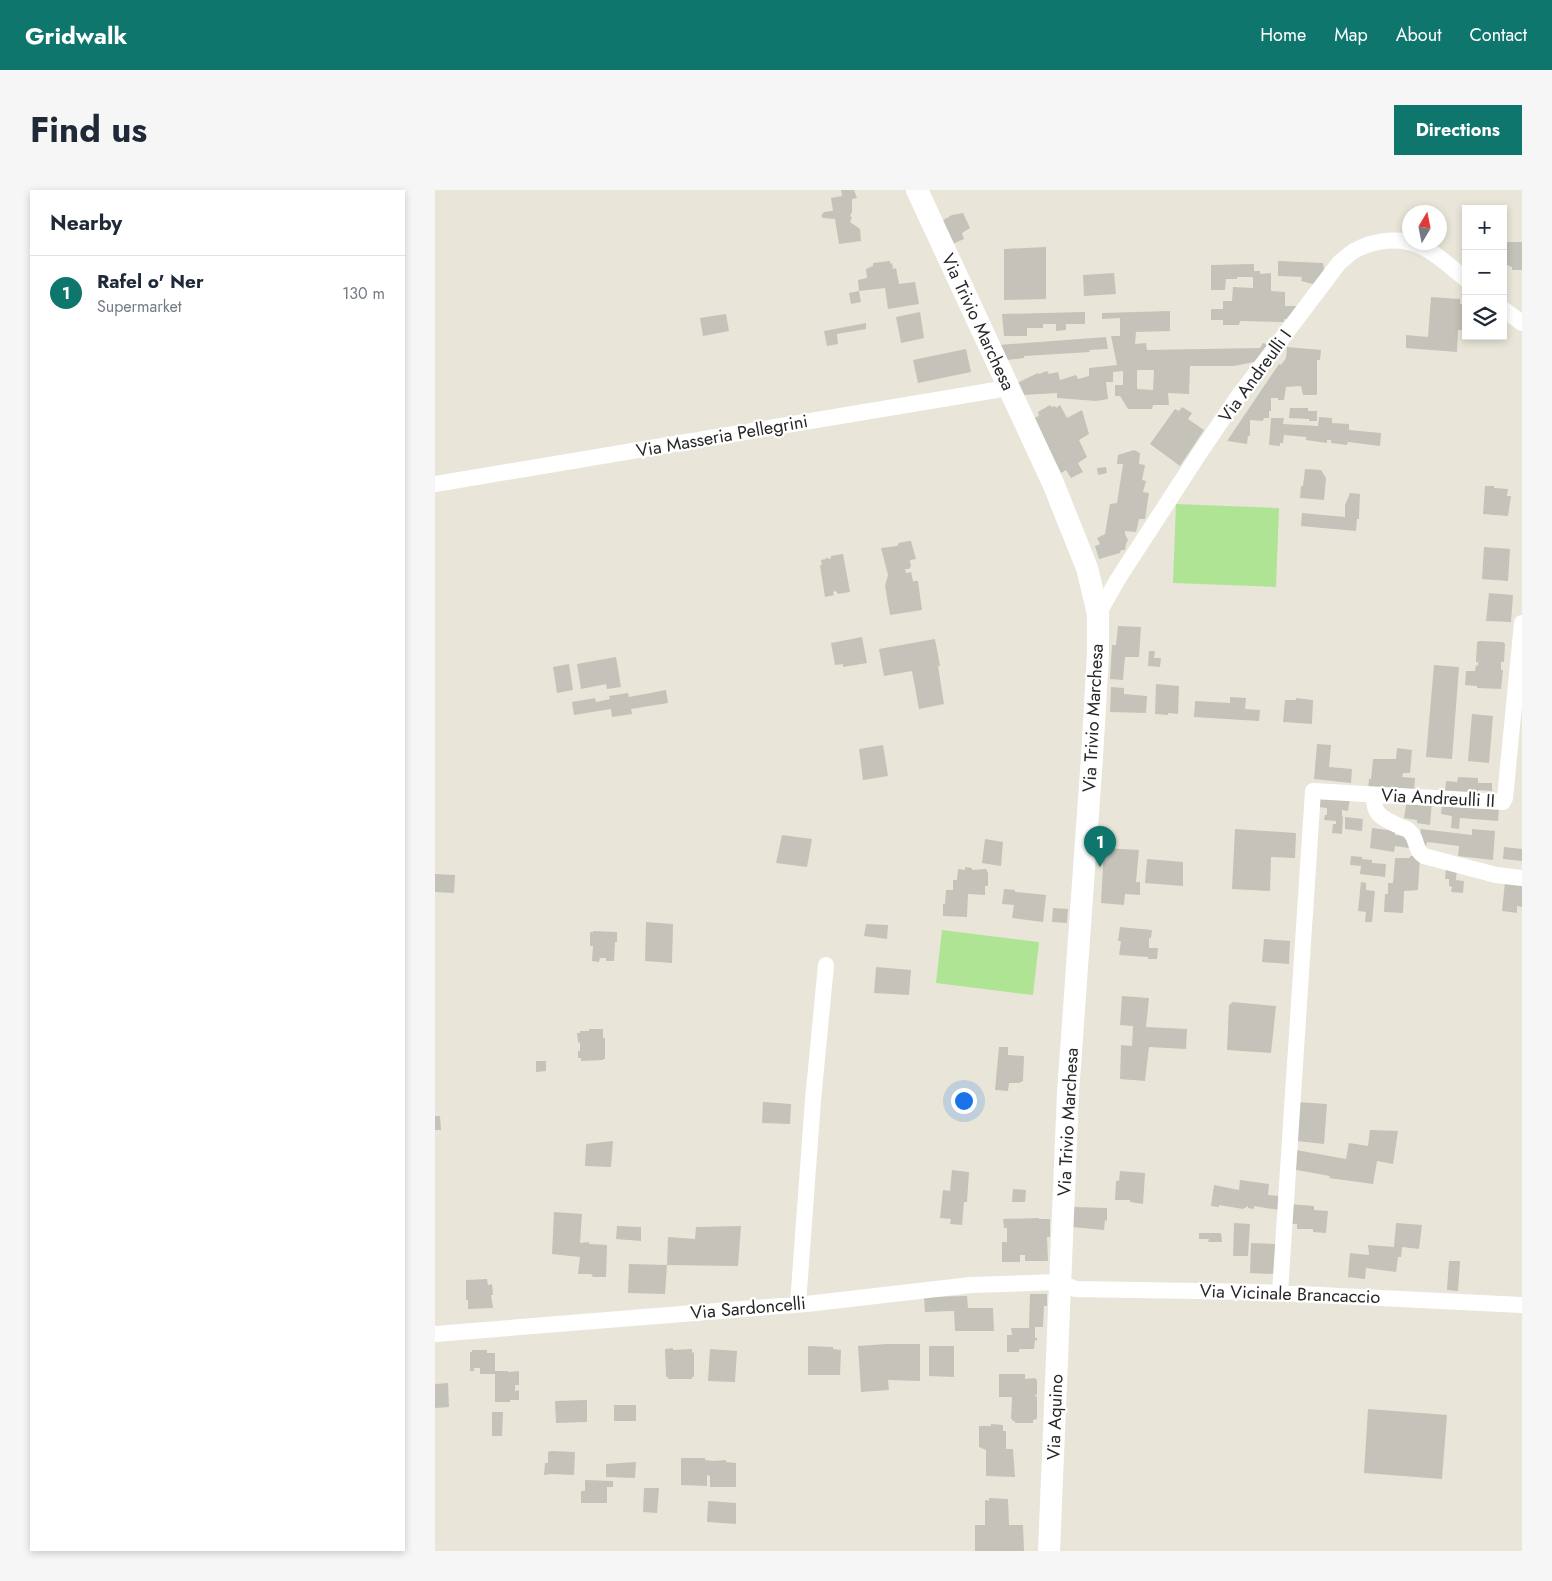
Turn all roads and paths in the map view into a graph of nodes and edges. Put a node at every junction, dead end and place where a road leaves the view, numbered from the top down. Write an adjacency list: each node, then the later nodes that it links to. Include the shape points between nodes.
1 (917, 190): 5 (street, Via Trivio Marchesa)
2 (1462, 276): 7 (street, Via Andreulli I, via 1419,245 1397,240 1374,242 1353,251 1339,263 1232,406)
3 (1507, 311): 4 (street)
4 (1522, 323)
5 (1008, 388): 6 (street, Via Masseria Pellegrini); 7 (street, Via Trivio Marchesa, via 1053,483 1087,568)
6 (435, 484)
7 (1098, 614): 13 (street, Via Trivio Marchesa, via 1092,757 1068,1093)
8 (1522, 624): 9 (street, Via Andreulli II)
9 (1519, 693): 10 (street, Via Andreulli II, via 1503,802)
10 (1374, 795): 11 (street, via 1374,805 1380,817 1412,833 1418,852 1424,856 1496,875); 14 (street, Via Andreulli II, via 1313,791)
11 (1522, 878)
12 (826, 965): 15 (street)
13 (1060, 1282): 14 (street, Via Vicinale Brancaccio, via 1075,1289); 15 (street, Via Sardoncelli, via 971,1286); 18 (street, Via Aquino)
14 (1280, 1292): 16 (street, Via Vicinale Brancaccio)
15 (798, 1304): 17 (street, Via Sardoncelli)
16 (1522, 1304)
17 (435, 1334)
18 (1049, 1551)

